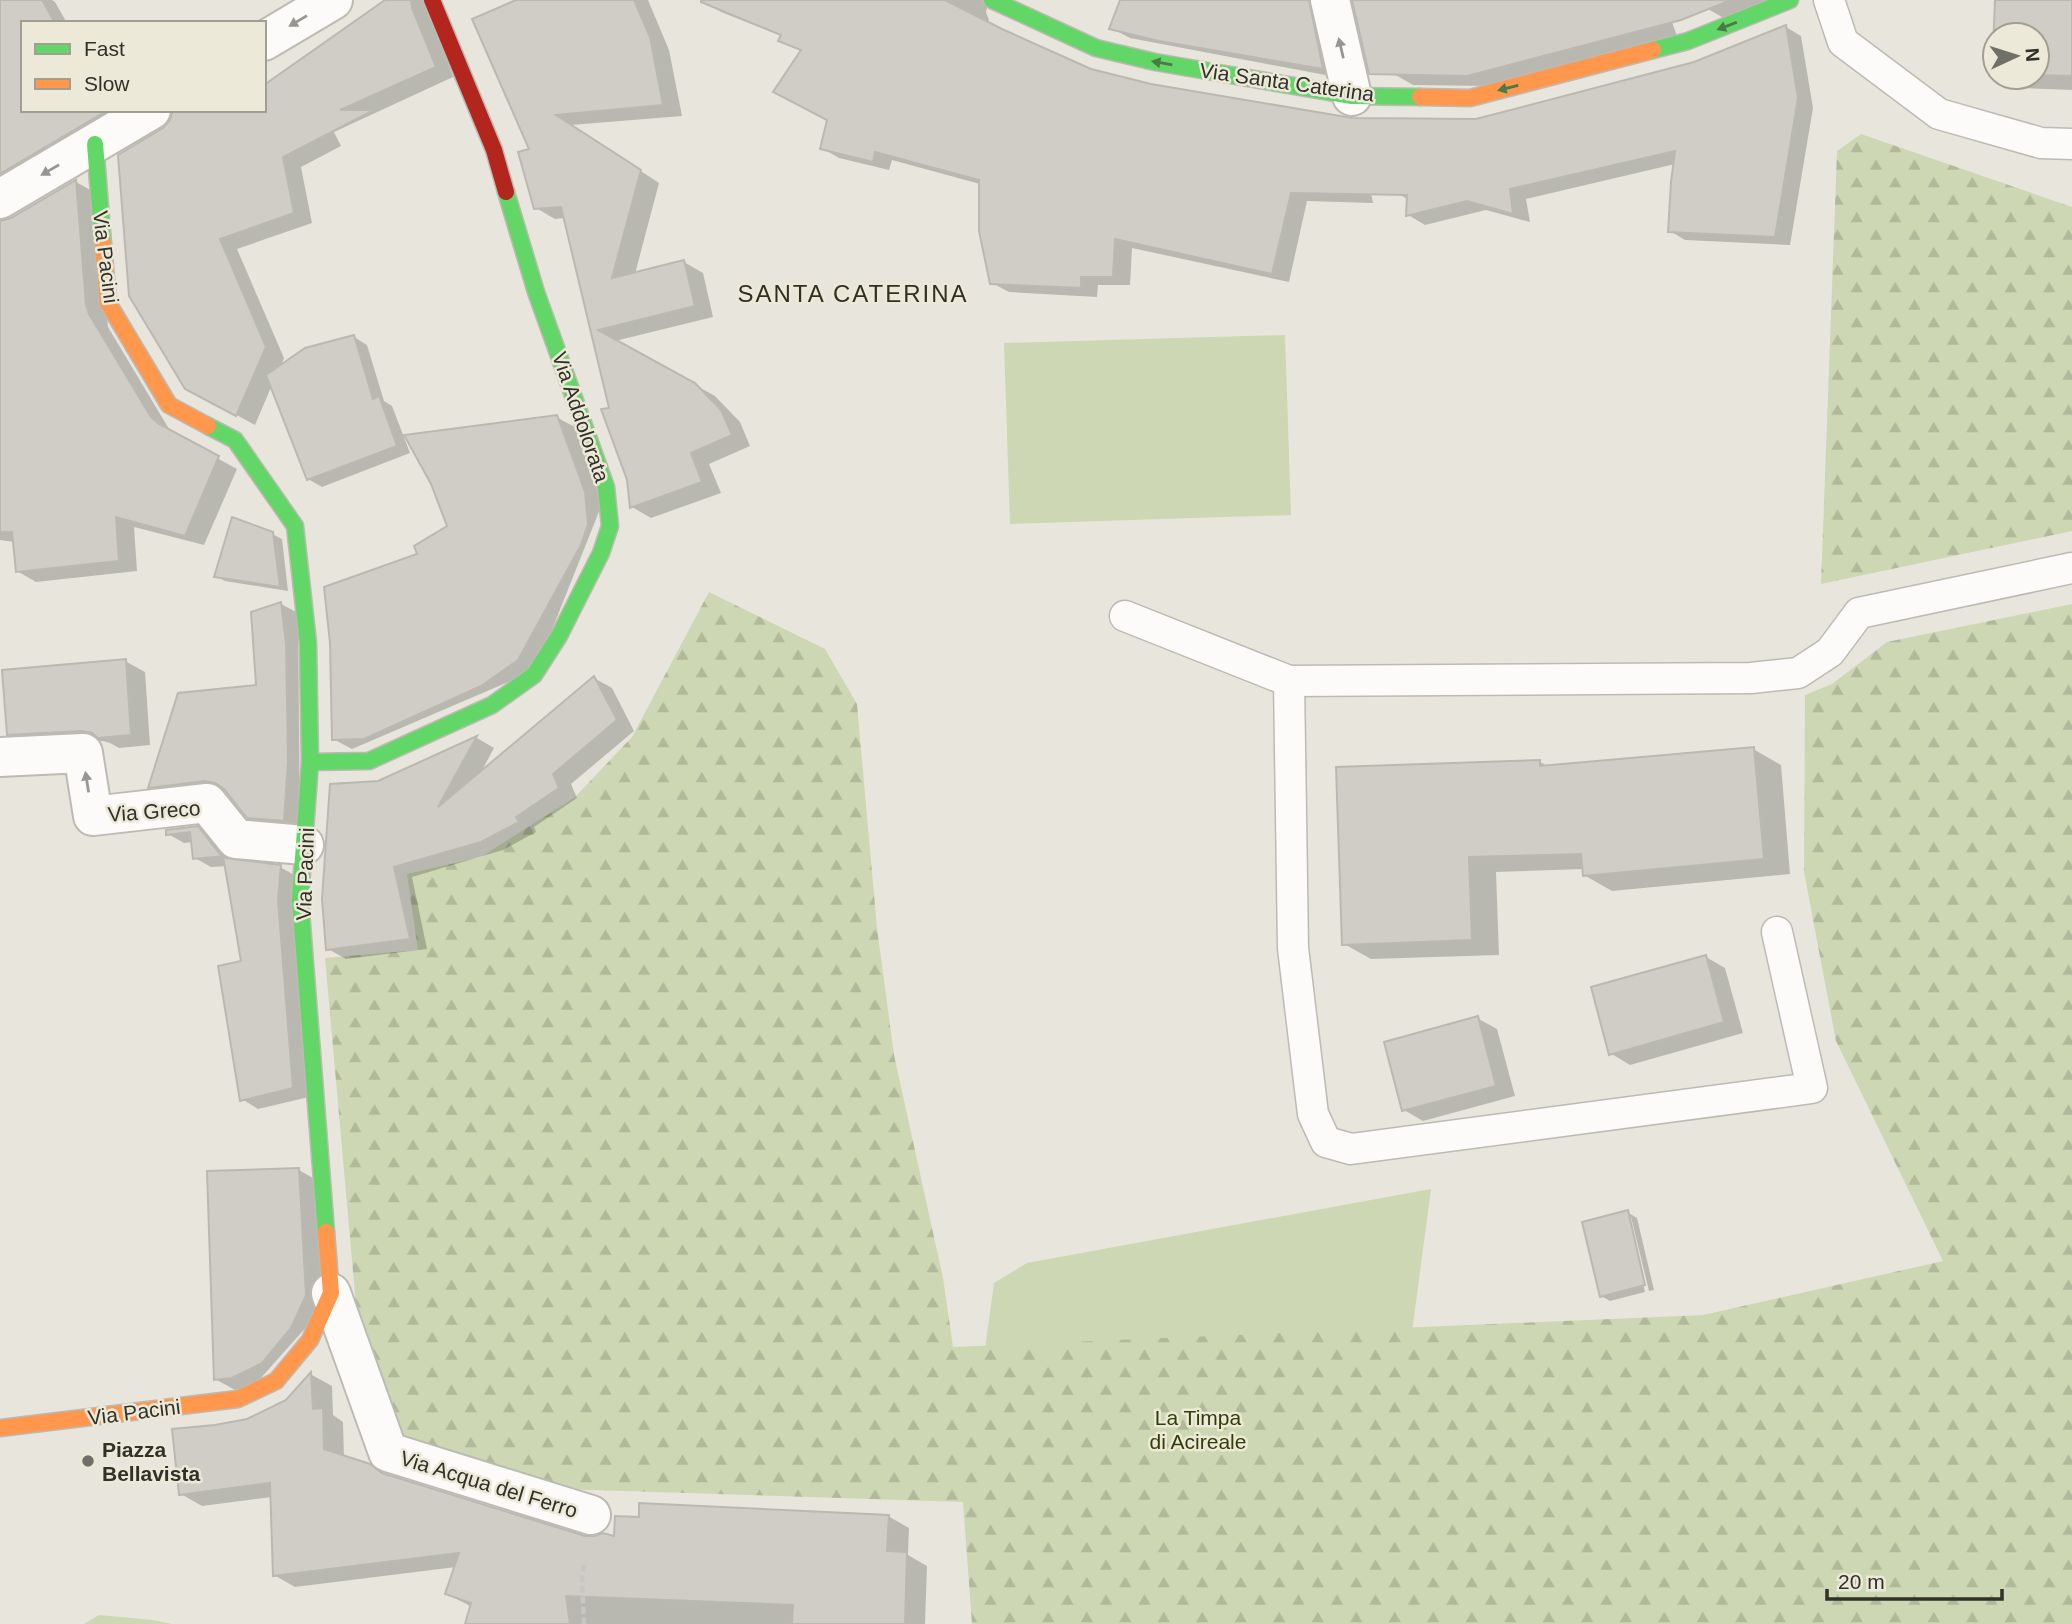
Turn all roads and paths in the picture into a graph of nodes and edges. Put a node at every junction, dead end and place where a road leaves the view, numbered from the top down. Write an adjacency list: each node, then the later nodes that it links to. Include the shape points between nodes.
1 (332, 0): 7 (street, one-way to 7)
2 (432, 0): 17 (street, Via Addolorata, via 494,150 536,292 606,487 610,526 565,624 534,675 492,705 369,761)
3 (992, 0): 8 (street, Via Santa Caterina, one-way to 3, via 1096,48)
4 (1330, 0): 8 (street, one-way to 4)
5 (1790, 0): 8 (street, Via Santa Caterina, one-way to 8, via 1688,41 1470,98)
6 (1829, 0): 11 (lane, via 1843,42 1939,114 2041,143)
7 (266, 40)
8 (1352, 96)
9 (148, 112): 10 (street)
10 (95, 144): 12 (street, one-way to 12); 17 (street, Via Pacini, via 108,303 169,405 235,440 295,526 308,643)
11 (2072, 144)
12 (0, 199)
13 (2072, 568): 15 (lane, via 1859,613 1830,652 1798,673)
14 (1125, 616): 15 (lane)
15 (1289, 681): 19 (lane, via 1293,948 1313,1114 1326,1142 1351,1149 1812,1088)
16 (0, 757): 18 (street, Via Greco, one-way to 16, via 236,839 207,803 93,816 83,753)
17 (310, 762): 18 (street, Via Pacini)
18 (304, 845): 20 (street, Via Pacini, via 300,899)
19 (1777, 932)
20 (331, 1293): 21 (street, Via Pacini, via 310,1340 276,1381 238,1399); 22 (street, Via Acqua del Ferro, via 388,1452)
21 (0, 1428)
22 (591, 1515): 23 (path, via 582,1577)
23 (584, 1624)

